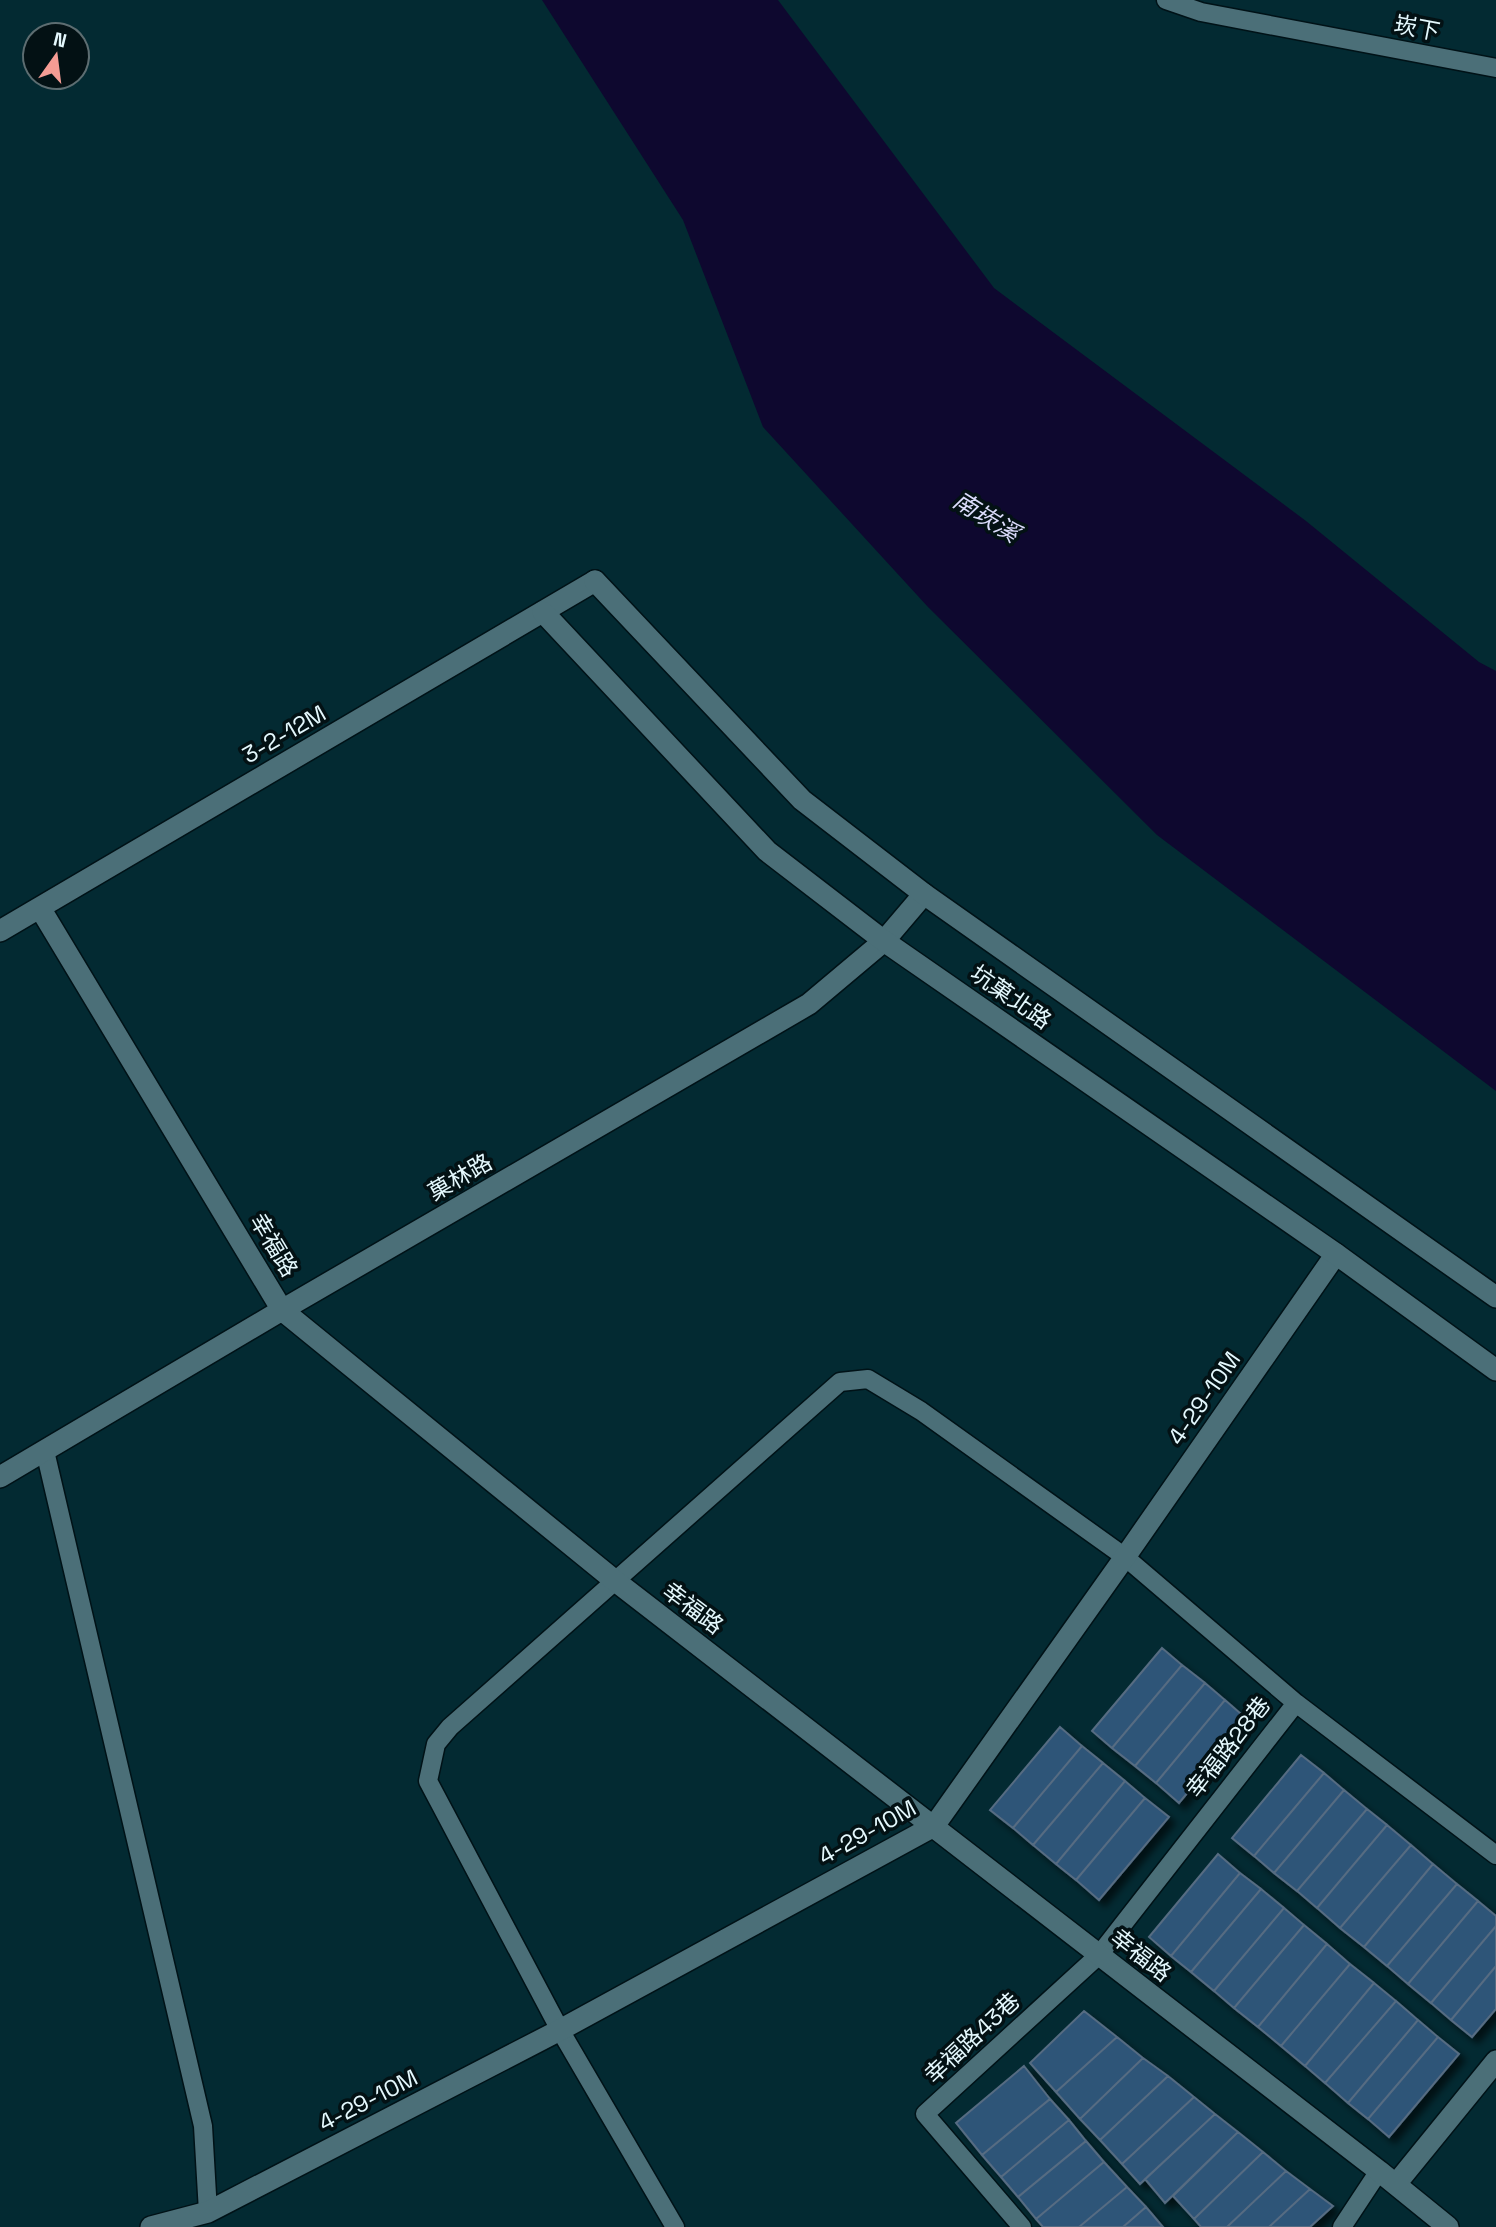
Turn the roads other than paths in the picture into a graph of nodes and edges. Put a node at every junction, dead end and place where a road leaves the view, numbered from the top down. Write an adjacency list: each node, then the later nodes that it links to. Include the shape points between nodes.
1 (1166, 0): 2 (lane, 崁下, via 1201,12)
2 (1496, 68)
3 (595, 581): 4 (street, 3-2-12M); 5 (street, 坑菓北路, via 803,800)
4 (543, 612): 6 (street, 3-2-12M); 8 (street, 坑菓北路, via 767,852)
5 (924, 894): 8 (street, 菓林路); 10 (street, 坑菓北路)
6 (40, 908): 7 (street, 3-2-12M); 11 (street, 幸福路)
7 (0, 931)
8 (884, 941): 9 (street, 坑菓北路); 11 (street, 菓林路, via 809,1004)
9 (1336, 1254): 12 (street, 坑菓北路); 15 (street, 4-29-10M)
10 (1496, 1297)
11 (282, 1310): 13 (street, 菓林路); 16 (street, 幸福路)
12 (1496, 1370)
13 (45, 1451): 14 (street, 菓林路); 25 (lane, via 203,2126)
14 (0, 1477)
15 (1125, 1557): 16 (lane, via 921,1411 868,1379 840,1382); 17 (lane); 18 (street, 4-29-10M)
16 (614, 1580): 18 (street, 幸福路); 21 (lane, via 450,1727 436,1744 428,1781)
17 (1296, 1703): 19 (lane, 幸福路28巷); 20 (lane, 幸福路28巷)
18 (934, 1826): 20 (street, 幸福路); 21 (street, 4-29-10M)
19 (1496, 1855)
20 (1099, 1955): 23 (street, 幸福路); 28 (lane, 幸福路43巷, via 925,2114)
21 (560, 2030): 25 (street, 4-29-10M); 27 (lane)
22 (1496, 2061): 24 (street)
23 (1379, 2171): 24 (street, 幸福路); 29 (lane)
24 (1396, 2184): 30 (street, 幸福路)
25 (210, 2220): 26 (street, 4-29-10M)
26 (151, 2227)
27 (675, 2227)
28 (1021, 2227)
29 (1342, 2227)
30 (1448, 2227)

